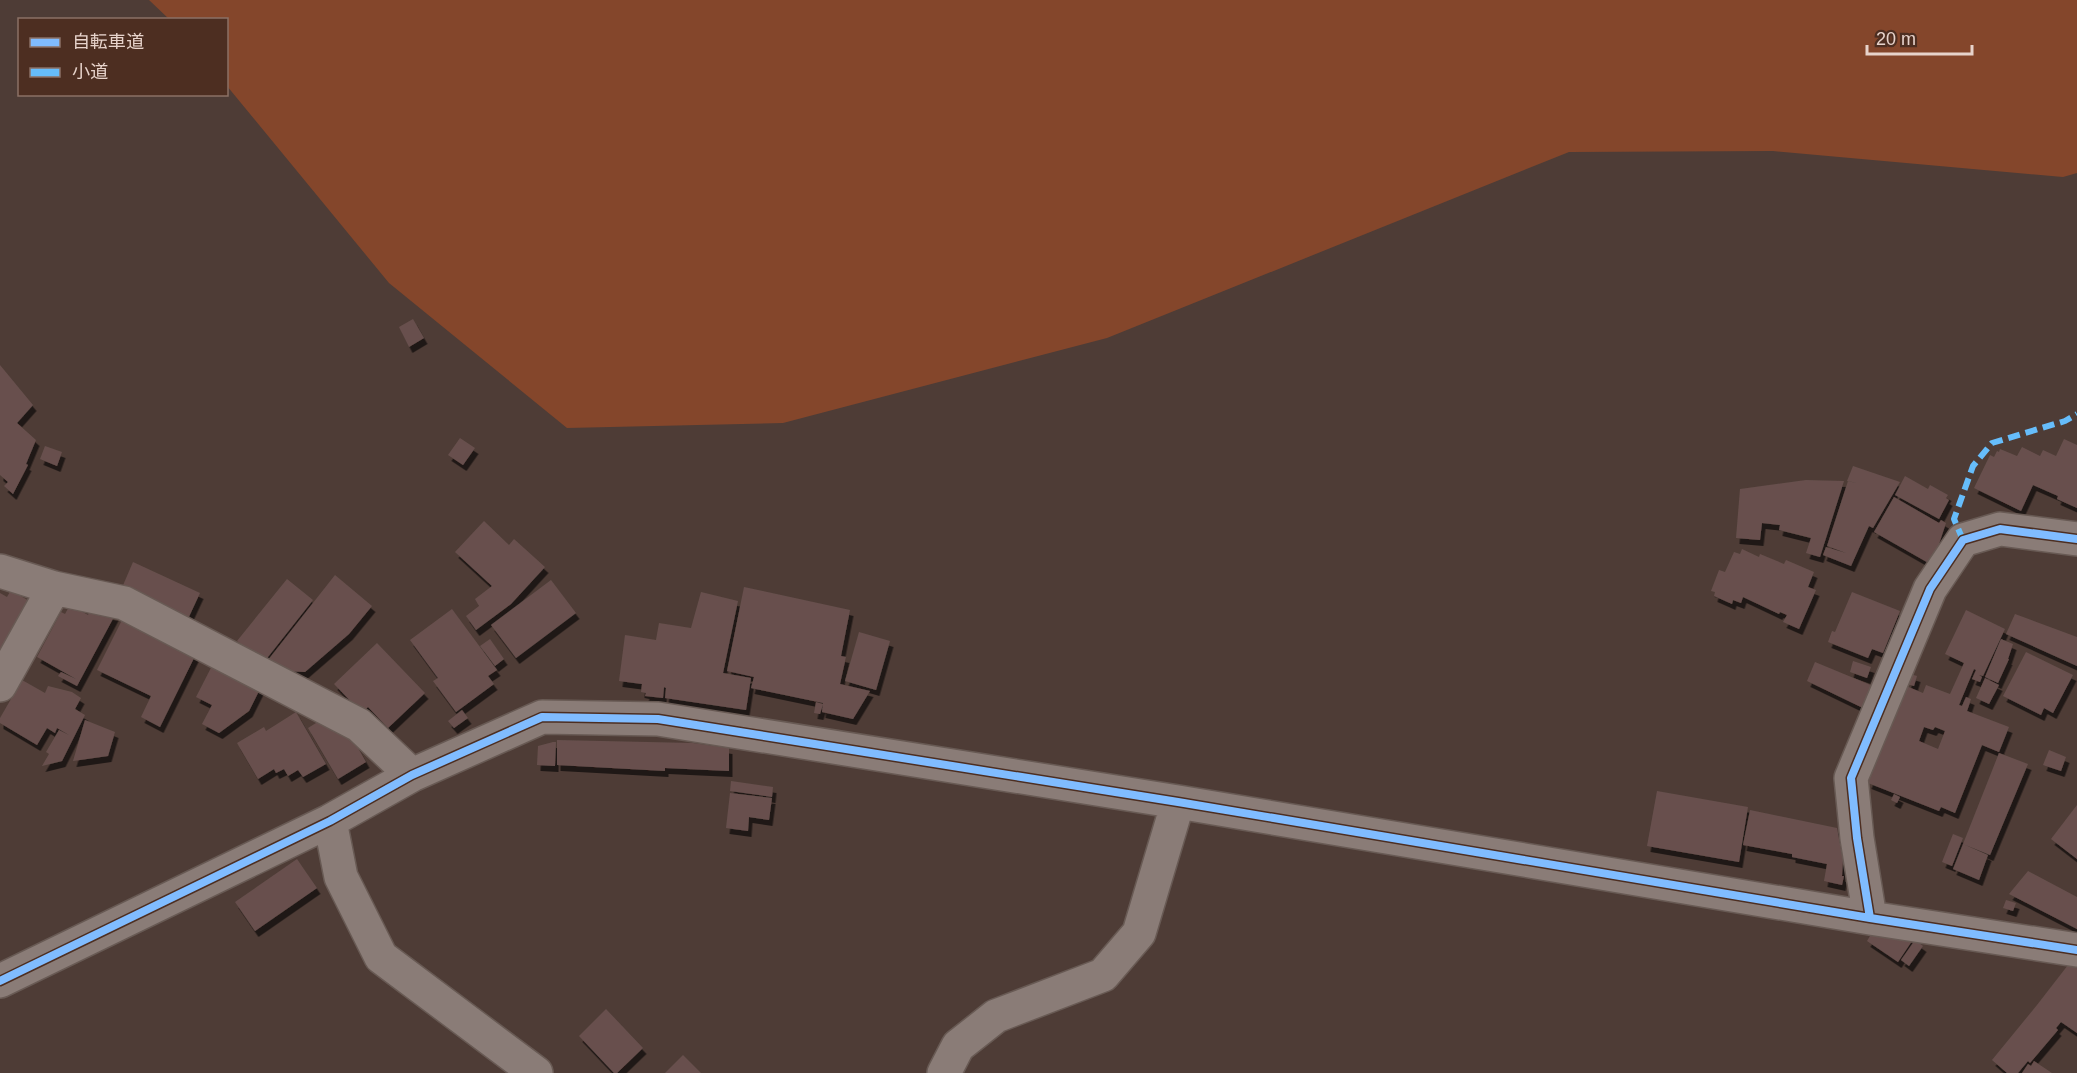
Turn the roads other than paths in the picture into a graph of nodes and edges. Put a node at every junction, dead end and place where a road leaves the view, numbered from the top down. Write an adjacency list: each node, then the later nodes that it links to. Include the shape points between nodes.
1 (2077, 538): 8 (street, via 2000,529 1963,540 1930,589 1851,778)
2 (0, 571): 3 (street)
3 (54, 588): 4 (street); 5 (street, via 124,603 359,725)
4 (0, 685)
5 (412, 775): 6 (street, via 542,717 658,719); 7 (street)
6 (1178, 802): 8 (street); 12 (street, via 1139,933 1132,942 1103,975 996,1016 958,1046)
7 (330, 821): 10 (street); 11 (street, via 342,877 381,957)
8 (1870, 918): 9 (street)
9 (2077, 950)
10 (0, 981)
11 (536, 1073)
12 (944, 1073)

